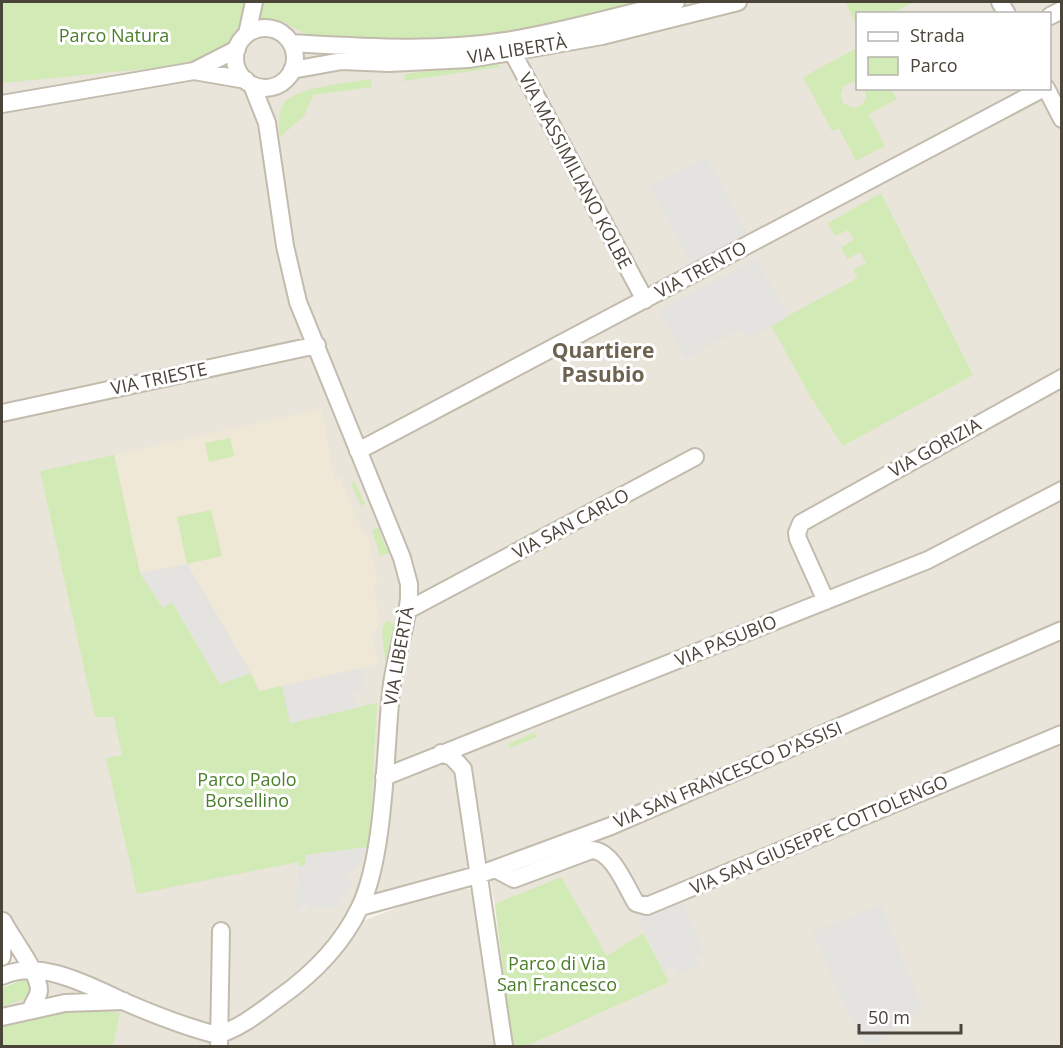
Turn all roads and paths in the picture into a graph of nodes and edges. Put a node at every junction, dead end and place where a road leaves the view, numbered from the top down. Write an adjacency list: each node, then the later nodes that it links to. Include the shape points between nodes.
1 (676, 2): 7 (street, VIA LIBERTÀ)
2 (738, 2): 7 (street, VIA LIBERTÀ, via 602,36)
3 (254, 3): 4 (street); 5 (street)
4 (274, 30): 5 (street, via 265,28); 6 (street)
5 (247, 34): 8 (street)
6 (291, 43): 7 (street, VIA LIBERTÀ, via 406,48); 9 (street)
7 (509, 46): 9 (street, VIA LIBERTÀ, via 469,58 389,63 342,61); 18 (street, VIA MASSIMILIANO KOLBE)
8 (237, 49): 10 (street); 11 (street, via 237,66)
9 (292, 70): 12 (street)
10 (194, 71): 11 (street); 15 (street)
11 (249, 82): 12 (street, via 266,87); 17 (street)
12 (280, 84): 17 (street)
13 (1041, 90): 18 (street, VIA TRENTO)
14 (1046, 90): 16 (street)
15 (2, 104)
16 (1062, 119)
17 (267, 123): 19 (street, VIA LIBERTÀ, via 292,282)
18 (645, 300): 22 (street, VIA TRENTO)
19 (317, 345): 21 (street, VIA TRIESTE); 22 (street, VIA LIBERTÀ)
20 (1062, 378): 27 (street, VIA GORIZIA, via 798,526 798,539)
21 (2, 413)
22 (358, 451): 25 (street, VIA LIBERTÀ)
23 (695, 457): 26 (street, VIA SAN CARLO)
24 (1062, 490): 27 (street, VIA PASUBIO, via 928,560)
25 (406, 570): 26 (street, via 422,584); 28 (street, VIA LIBERTÀ)
26 (446, 590): 28 (street, VIA SAN CARLO)
27 (826, 601): 31 (street, VIA PASUBIO)
28 (408, 610): 32 (street, VIA LIBERTÀ, via 391,688)
29 (1062, 630): 34 (street, VIA SAN FRANCESCO D'ASSISI, via 640,814)
30 (1062, 734): 33 (street, VIA SAN GIUSEPPE COTTOLENGO, via 647,906 636,903)
31 (441, 753): 32 (street, VIA PASUBIO); 34 (street, via 452,757 463,769)
32 (384, 777): 35 (street, VIA LIBERTÀ, via 371,870)
33 (600, 850): 34 (street, VIA SAN FRANCESCO D'ASSISI, via 514,879)
34 (488, 872): 35 (street, VIA SAN FRANCESCO D'ASSISI); 45 (street)
35 (360, 907): 44 (street, VIA LIBERTÀ, via 311,973)
36 (2, 918): 38 (street); 39 (street, via 18,950)
37 (221, 931): 44 (street)
38 (2, 957)
39 (35, 970): 40 (street); 41 (street, via 75,980); 42 (street, via 39,989)
40 (2, 976)
41 (124, 1001): 42 (street, via 66,1002); 44 (street)
42 (31, 1009): 43 (street)
43 (2, 1017)
44 (218, 1041)
45 (504, 1047)

